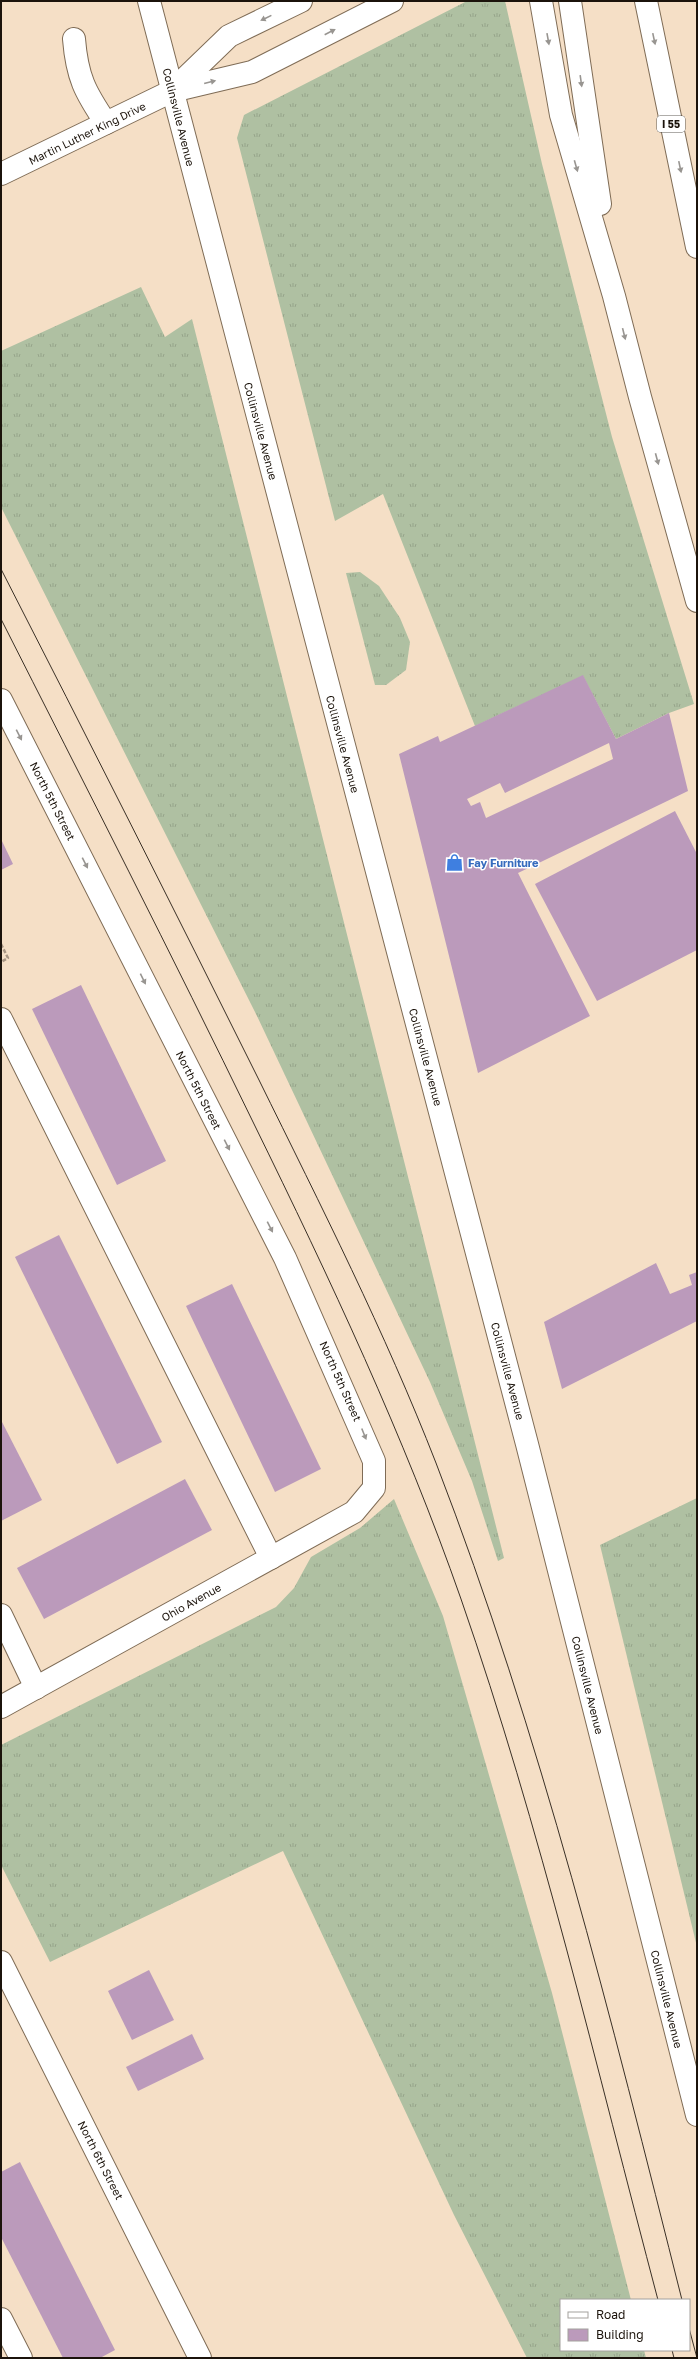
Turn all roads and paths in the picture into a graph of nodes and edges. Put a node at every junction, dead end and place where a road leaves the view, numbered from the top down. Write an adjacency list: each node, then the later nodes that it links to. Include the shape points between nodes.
1 (149, 1): 8 (main road, Collinsville Avenue)
2 (300, 1): 8 (main road, one-way to 8, via 229,36)
3 (392, 1): 8 (main road, one-way to 3, via 252,72)
4 (541, 1): 12 (main road, one-way to 12, via 561,115)
5 (570, 1): 12 (main road, one-way to 12)
6 (646, 1): 11 (main road, I 55, one-way to 11)
7 (74, 39): 9 (main road, via 79,76 87,95)
8 (172, 91): 9 (main road, Martin Luther King Drive); 24 (main road, Collinsville Avenue, via 527,1444)
9 (106, 123): 10 (main road, Martin Luther King Drive)
10 (1, 174)
11 (697, 247)
12 (614, 296): 13 (main road, one-way to 13)
13 (697, 601)
14 (1, 700): 18 (main road, North 5th Street, one-way to 18, via 285,1258 374,1461)
15 (1, 944): 16 (path, via 8,958)
16 (1, 962)
17 (1, 1019): 19 (main road)
18 (374, 1488): 19 (main road, Ohio Avenue, via 354,1512)
19 (270, 1558): 21 (main road, Ohio Avenue)
20 (1, 1615): 21 (main road)
21 (36, 1688): 22 (main road, Ohio Avenue)
22 (1, 1707)
23 (1, 1962): 27 (main road, North 6th Street)
24 (697, 2115)
25 (1, 2319): 26 (main road)
26 (21, 2358)
27 (200, 2358)

